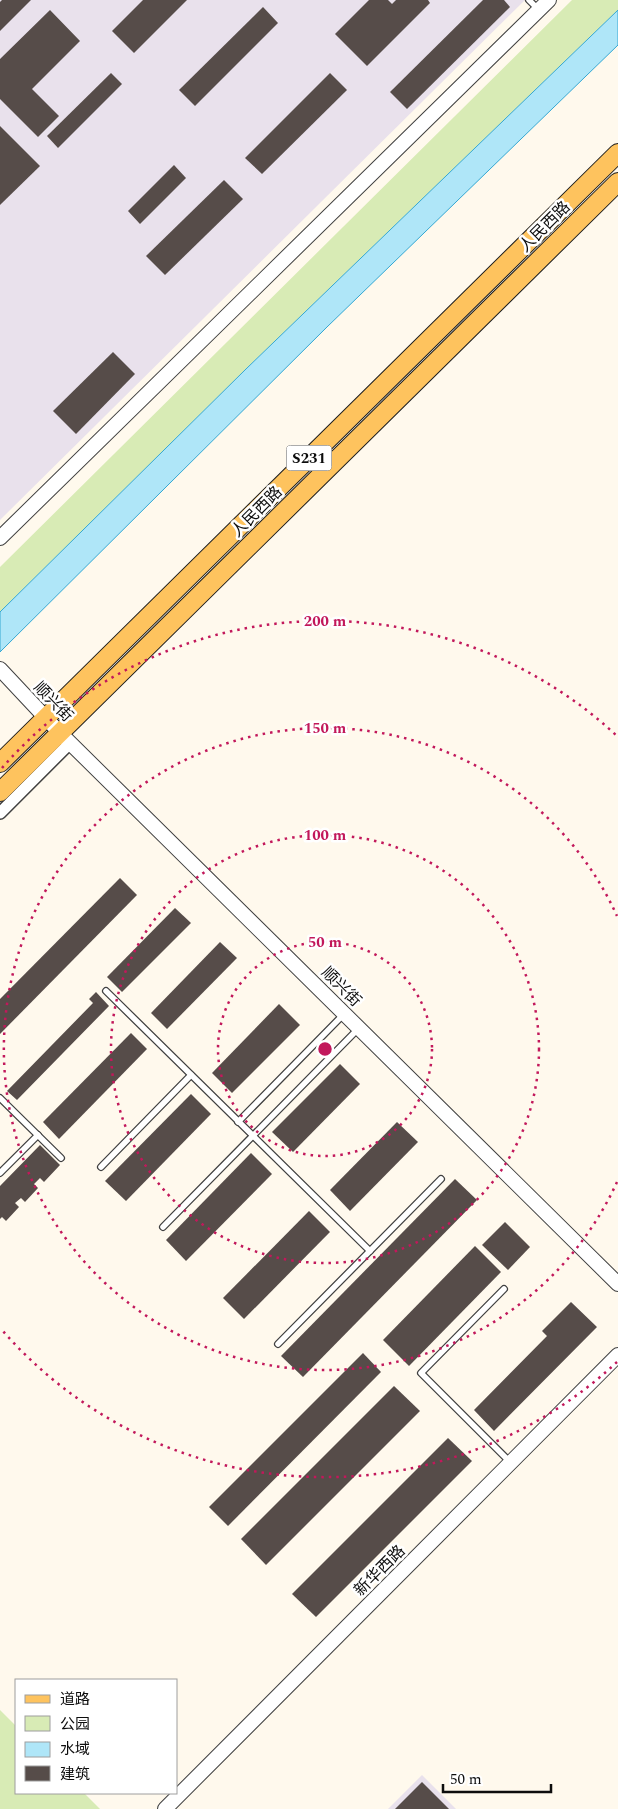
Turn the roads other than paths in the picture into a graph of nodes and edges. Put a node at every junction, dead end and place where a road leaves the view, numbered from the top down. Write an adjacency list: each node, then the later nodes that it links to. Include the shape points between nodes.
1 (529, 0): 3 (lane)
2 (549, 0): 3 (street)
3 (539, 10): 6 (street)
4 (618, 153): 8 (main road, 人民西路 / S231)
5 (618, 182): 9 (main road, 人民西路 / S231)
6 (0, 538)
7 (0, 669): 8 (street, 顺兴街)
8 (46, 718): 9 (street, 顺兴街); 10 (main road, 人民西路 / S231)
9 (65, 738): 11 (main road, 人民西路 / S231); 12 (street); 14 (street, 顺兴街)
10 (0, 764)
11 (0, 792)
12 (0, 813)
13 (106, 991): 16 (lane)
14 (345, 1014): 15 (street, 顺兴街); 18 (lane)
15 (359, 1028): 20 (lane); 27 (street, 顺兴街)
16 (191, 1075): 18 (lane); 22 (lane)
17 (0, 1098): 19 (lane)
18 (238, 1122): 20 (lane)
19 (38, 1135): 21 (lane); 23 (lane)
20 (253, 1136): 25 (lane); 26 (lane)
21 (61, 1158)
22 (100, 1167)
23 (0, 1174)
24 (441, 1179): 26 (lane)
25 (163, 1227)
26 (370, 1251): 29 (lane)
27 (618, 1284)
28 (504, 1289): 31 (lane, via 421,1373)
29 (278, 1344)
30 (618, 1355): 31 (street, 新华西路)
31 (511, 1463): 32 (street, 新华西路)
32 (166, 1809)

